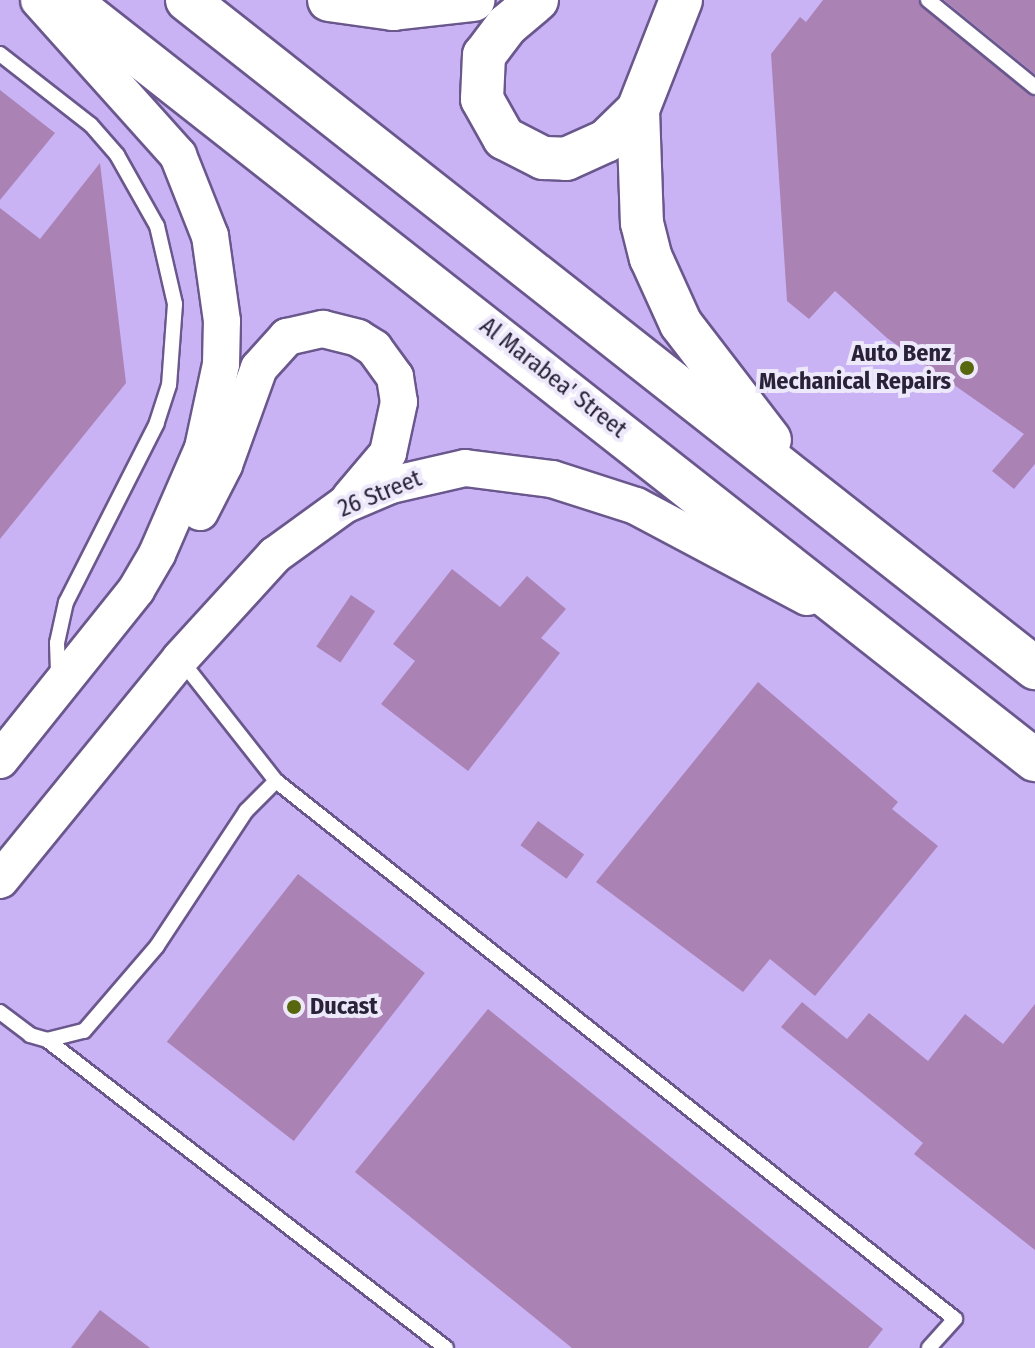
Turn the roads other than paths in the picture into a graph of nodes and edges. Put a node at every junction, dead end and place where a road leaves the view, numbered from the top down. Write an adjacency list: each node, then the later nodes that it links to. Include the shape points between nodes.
1 (39, 0): 14 (street, via 178,155 206,222 219,278 222,335 215,406 176,516)
2 (68, 0): 15 (main road, Al Marabea' Street)
3 (187, 0): 12 (main road)
4 (329, 0): 5 (main road, via 393,9)
5 (473, 0)
6 (537, 0): 11 (main road, via 507,25 484,55 482,99 504,138 543,158 566,159 606,141)
7 (681, 0): 11 (main road)
8 (928, 0): 10 (lane)
9 (0, 54): 18 (lane, via 91,125 117,155 157,226 175,304 171,371 157,423 66,602 57,643)
10 (1035, 87)
11 (638, 110): 12 (main road, via 642,223 664,291 702,353)
12 (812, 493): 17 (main road)
13 (344, 505): 14 (street, via 388,453 399,402 395,377 380,354 358,338 323,329 304,331 273,346 259,368 206,503 181,542); 15 (street, 26 Street, via 415,477 465,468 552,479 636,506); 16 (street, 26 Street, via 275,555)
14 (136, 590): 18 (street)
15 (886, 639): 20 (main road, Al Marabea' Street)
16 (180, 659): 21 (lane); 22 (street, 26 Street)
17 (1035, 668)
18 (59, 686): 19 (street)
19 (0, 760)
20 (1035, 760)
21 (276, 781): 24 (lane, via 246,811 157,946 84,1031); 26 (lane, via 955,1319)
22 (0, 880)
23 (0, 1012): 24 (lane, via 30,1035)
24 (47, 1040): 25 (lane)
25 (446, 1348)
26 (929, 1348)

